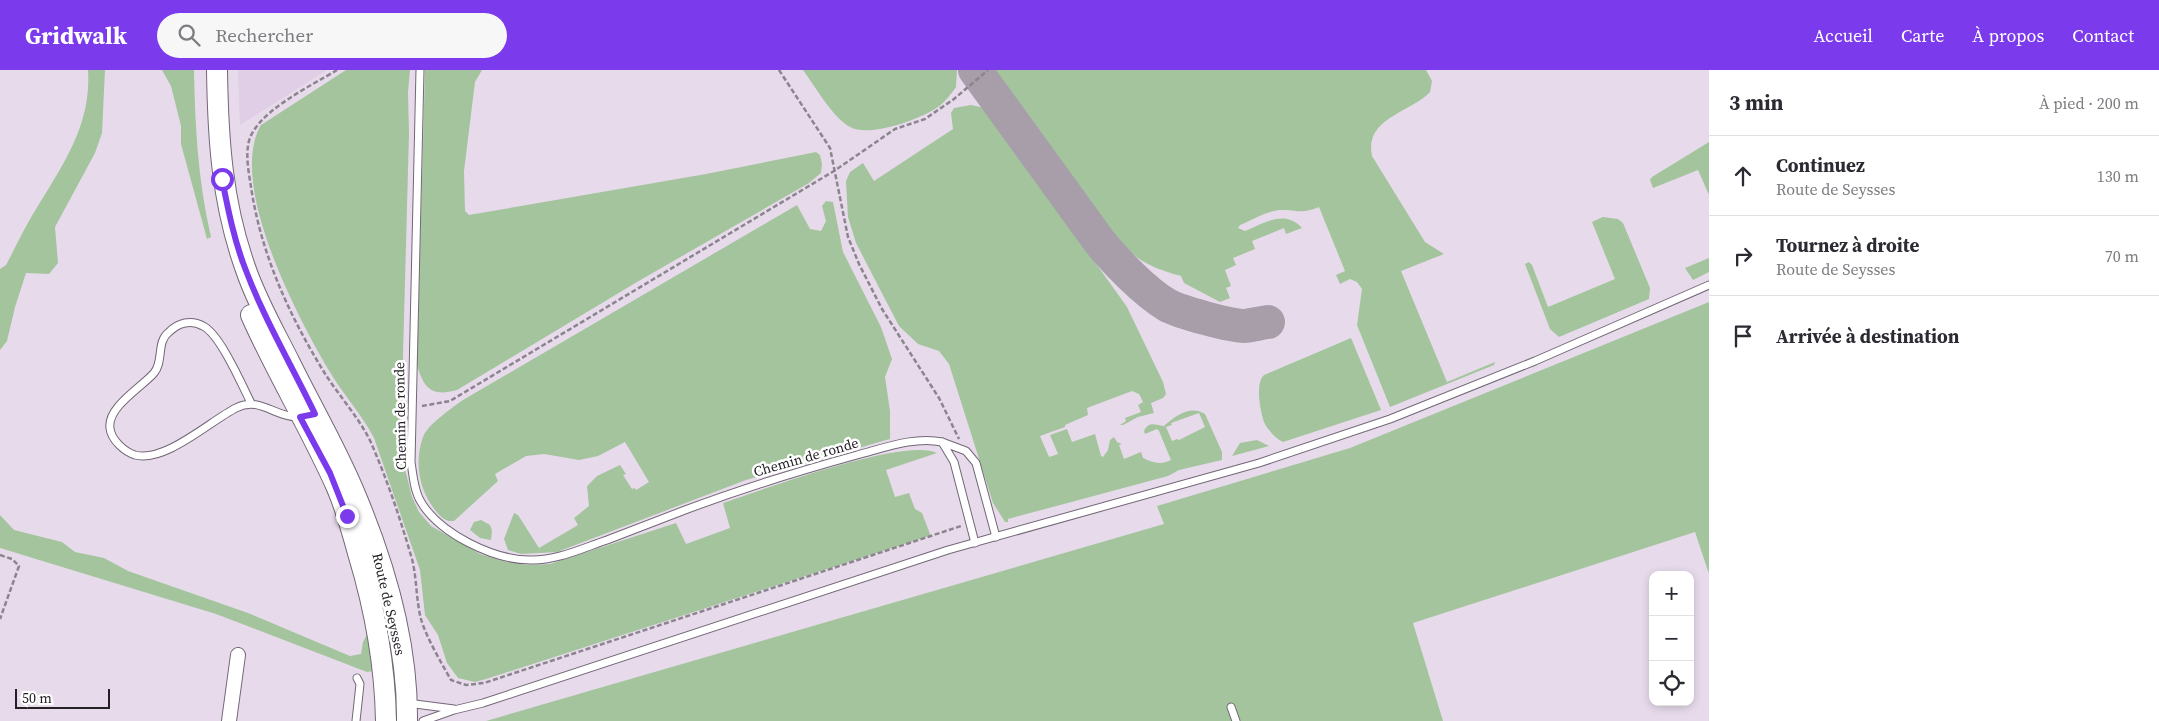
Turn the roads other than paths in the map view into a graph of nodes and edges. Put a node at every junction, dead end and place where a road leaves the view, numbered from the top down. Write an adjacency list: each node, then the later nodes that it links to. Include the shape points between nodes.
1 (203, 70): 7 (main road, Route de Seysses, via 210,182 227,255 256,325)
2 (210, 70): 7 (lane, Route de Seysses, via 217,180 229,241 251,298)
3 (217, 70): 7 (main road, Route de Seysses, via 222,179 236,239)
4 (420, 70): 8 (lane, Chemin de ronde, via 410,462 415,489 434,520 480,548 512,558 546,559 807,469 894,445 930,440)
5 (1709, 285): 9 (lane, via 1390,420 1259,463)
6 (251, 403): 6 (lane, via 237,408 177,446 151,455 126,451 115,440 110,428 120,404 154,372 160,362 161,343 168,332 184,322 205,326 219,343); 7 (lane, via 282,414)
7 (308, 415): 11 (lane, Route de Seysses, via 346,489 375,568); 17 (main road, Route de Seysses, via 347,516 371,597); 17 (main road, Route de Seysses, via 355,493 384,570 401,649)
8 (942, 442): 9 (lane, via 966,451 976,464); 10 (lane, via 954,462)
9 (996, 537): 10 (lane)
10 (975, 543): 16 (lane)
11 (390, 630)
12 (391, 638): 17 (lane, Route de Seysses)
13 (238, 655): 18 (street)
14 (358, 678): 19 (lane)
15 (1231, 707): 21 (lane)
16 (454, 710): 17 (lane); 20 (lane)
17 (397, 711)
18 (229, 721)
19 (356, 721)
20 (423, 721)
21 (1236, 721)

